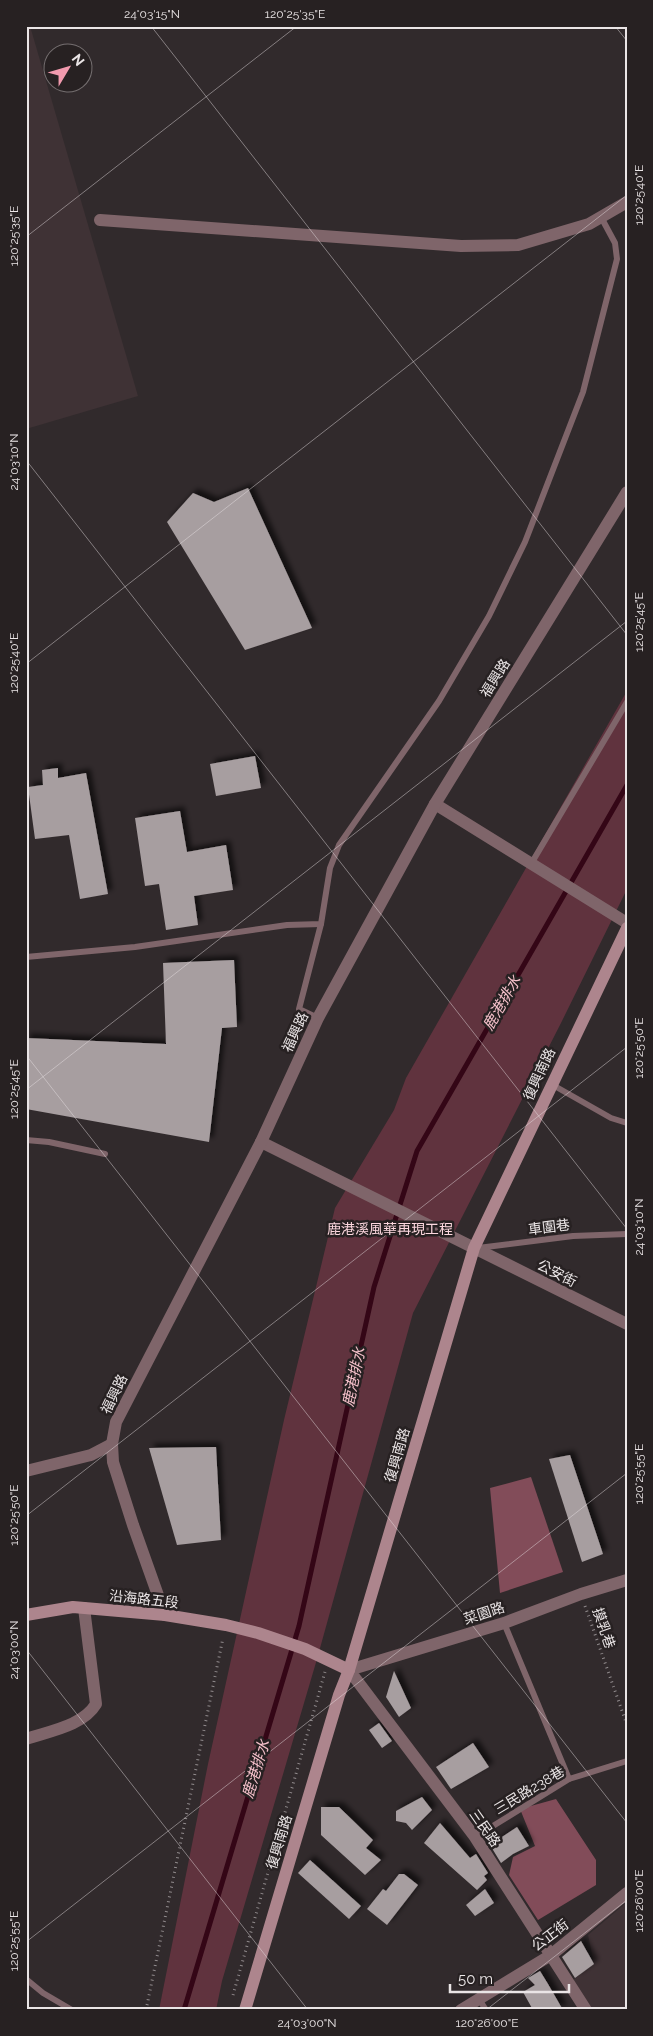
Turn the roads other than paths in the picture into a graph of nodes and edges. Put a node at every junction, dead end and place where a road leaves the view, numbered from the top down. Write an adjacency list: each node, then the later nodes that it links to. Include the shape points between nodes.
1 (627, 202): 2 (street)
2 (601, 217): 3 (street, via 589,224 518,245 493,246); 9 (lane, via 615,243 617,259 583,392 525,542 489,616 439,701 339,845 330,868)
3 (100, 220)
4 (627, 492): 6 (street, 福興路)
5 (627, 702): 7 (lane)
6 (435, 804): 7 (street); 12 (street, 福興路)
7 (531, 864): 8 (street)
8 (627, 923)
9 (321, 924): 11 (lane, via 287,925 135,947); 12 (lane, via 299,1009)
10 (627, 928): 13 (street, 復興南路)
11 (26, 957)
12 (318, 1018): 16 (street, 福興路)
13 (551, 1084): 14 (lane, via 611,1118); 19 (street, 復興南路)
14 (627, 1123)
15 (26, 1140): 17 (lane)
16 (261, 1142): 19 (street, 公安街); 21 (street, 福興路, via 116,1422)
17 (105, 1154)
18 (627, 1234): 19 (lane, 車圍巷, via 573,1236)
19 (474, 1248): 20 (street, 公安街); 28 (street, 復興南路)
20 (627, 1324)
21 (112, 1444): 22 (street, via 90,1455); 26 (street, 福興路, via 113,1462)
22 (26, 1471)
23 (627, 1580): 27 (street, 菜園路)
24 (84, 1608): 25 (street, 沿海路五段); 26 (street, 沿海路五段); 29 (street, via 96,1704 90,1714)
25 (26, 1615)
26 (165, 1615): 28 (street, 沿海路五段, via 258,1633 305,1649)
27 (504, 1623): 28 (street, 菜園路); 31 (lane)
28 (350, 1670): 32 (street, 三民路); 38 (street, 復興南路, via 339,1695)
29 (26, 1739)
30 (627, 1761): 31 (lane, 三民路238巷)
31 (569, 1779): 32 (lane, 三民路238巷)
32 (475, 1837): 34 (street, 三民路)
33 (627, 1893): 34 (street, 公正街)
34 (551, 1955): 36 (street, 公正街); 40 (street, 三民路)
35 (26, 1979): 37 (lane)
36 (483, 2004): 39 (street, 公正街)
37 (72, 2010)
38 (245, 2010)
39 (461, 2010)
40 (586, 2010)

